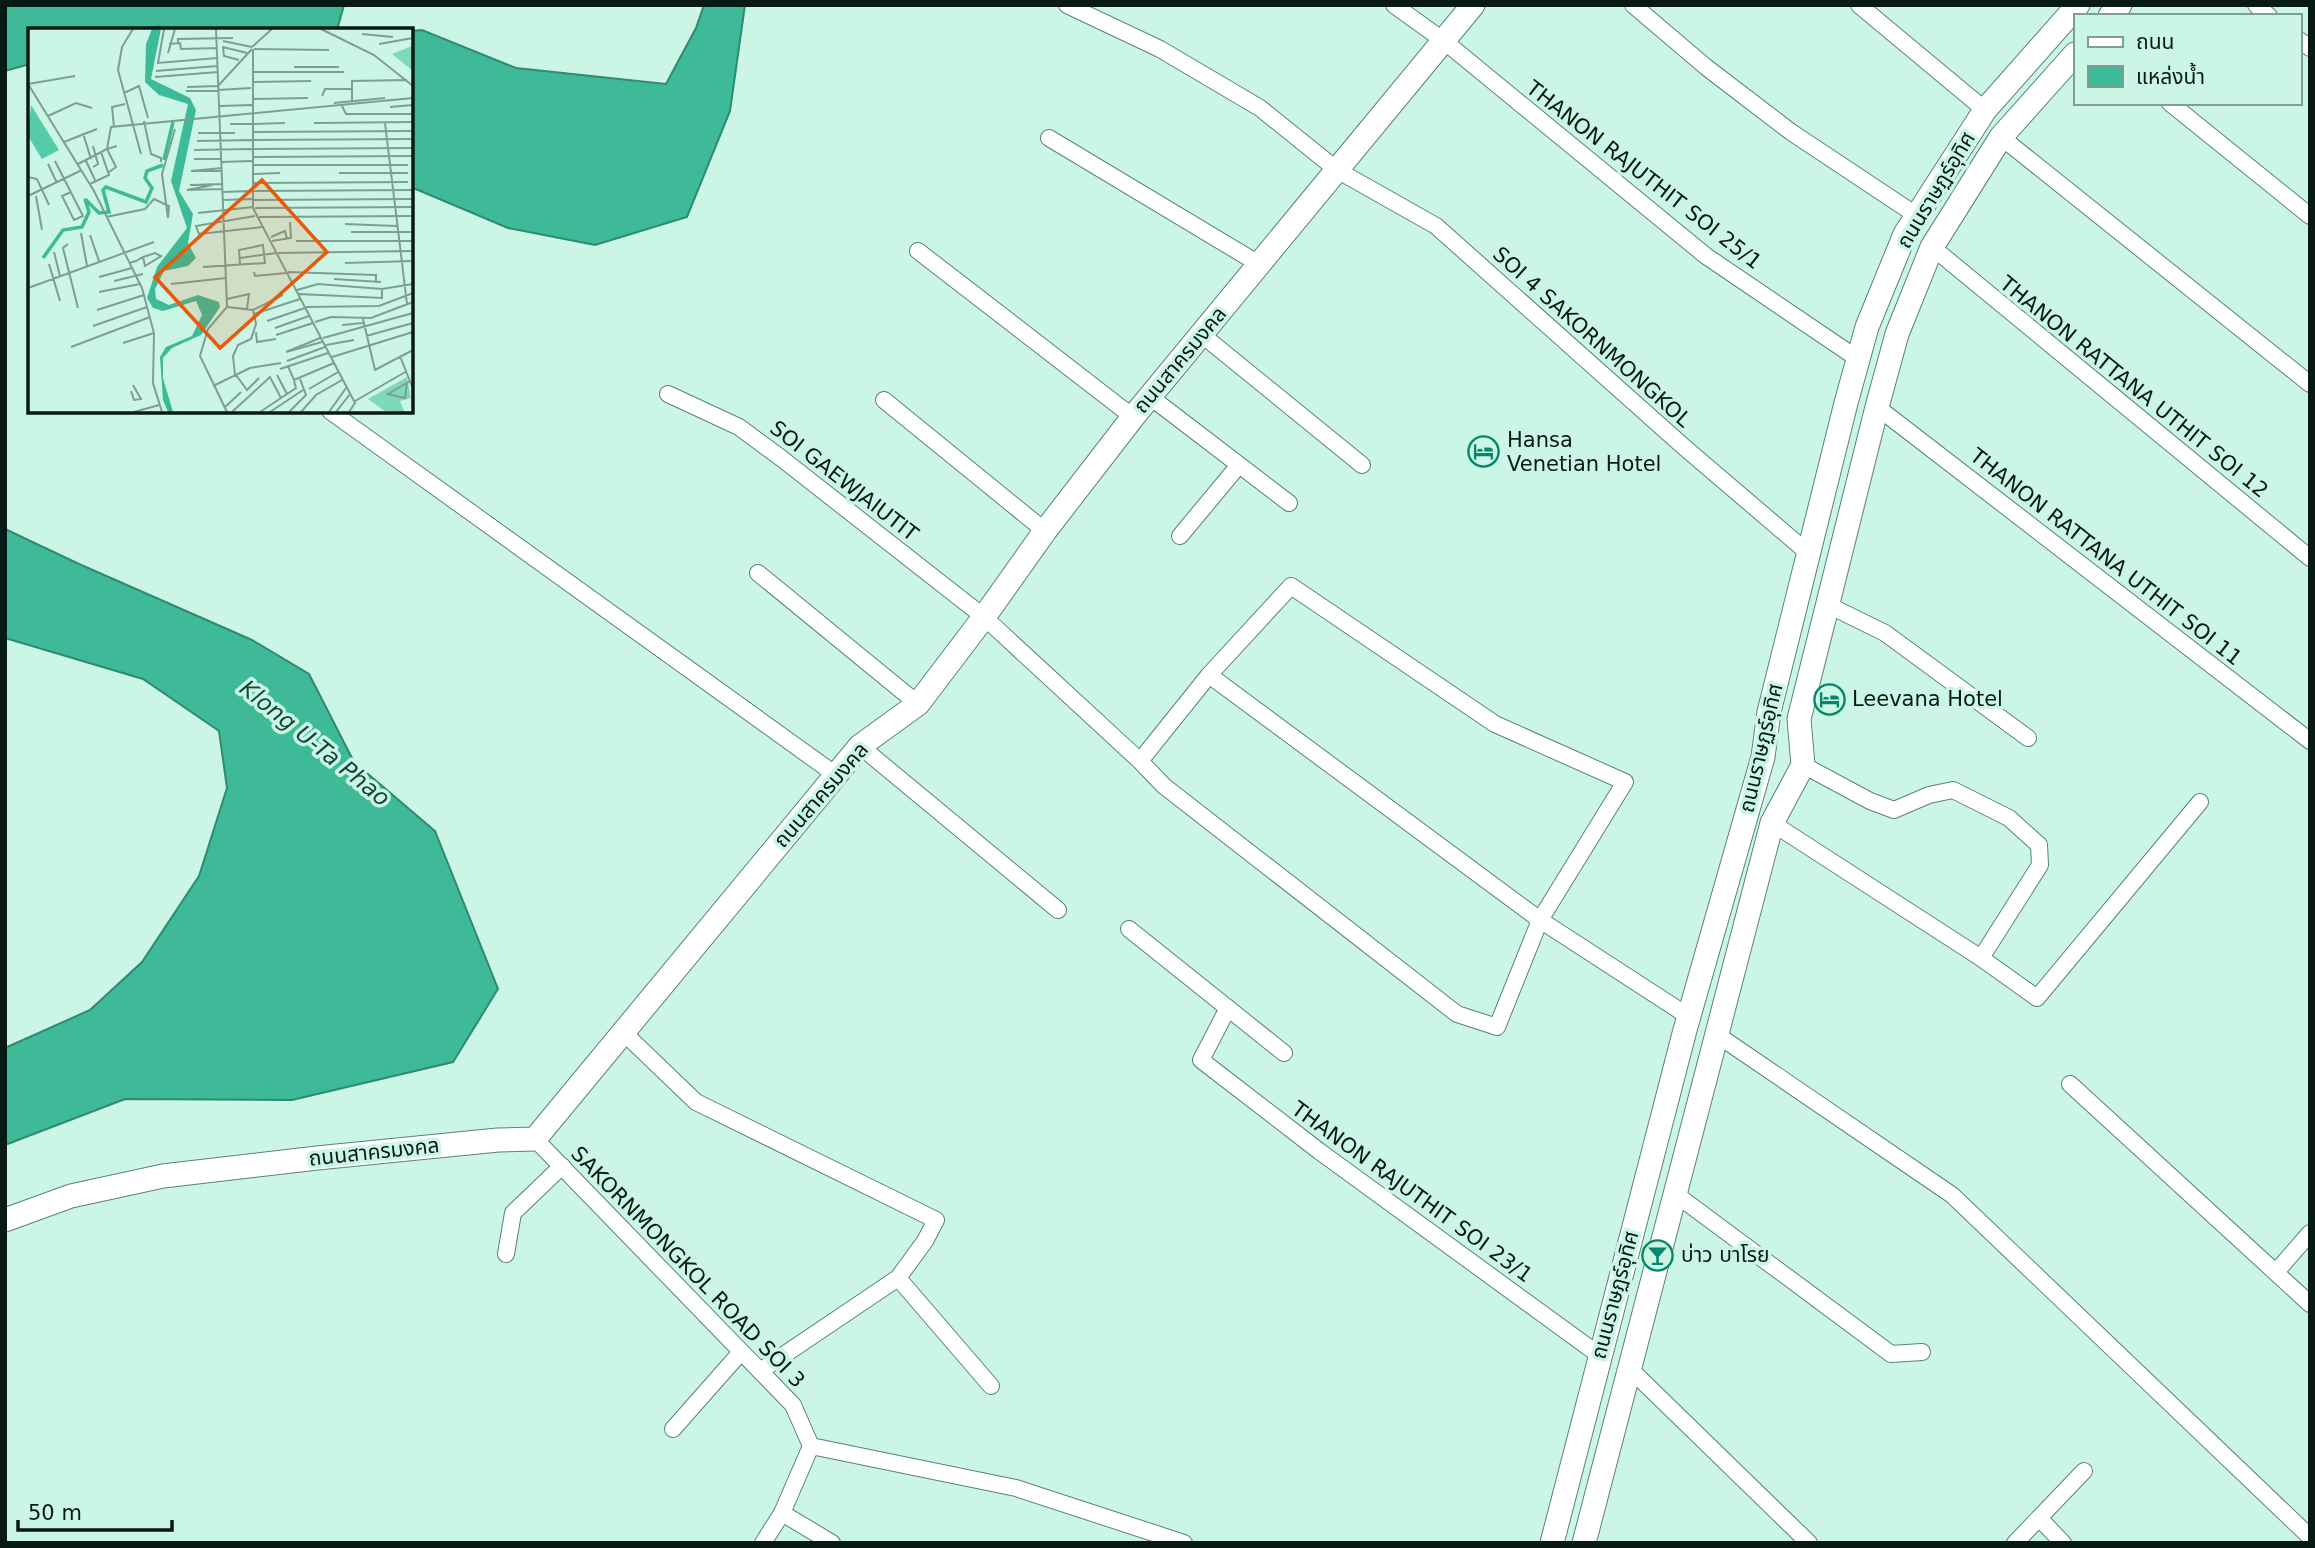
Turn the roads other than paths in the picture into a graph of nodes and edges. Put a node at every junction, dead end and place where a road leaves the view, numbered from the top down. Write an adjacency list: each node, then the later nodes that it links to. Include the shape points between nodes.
1 (1068, 5): 13 (street, SOI 4 SAKORNMONGKOL, via 1160,49 1260,108)
2 (1394, 5): 7 (street, THANON RAJUTHIT SOI 25/1)
3 (1473, 5): 7 (street, ถนนสาครมงคล)
4 (1633, 5): 14 (street, via 1791,132)
5 (1860, 5): 10 (street)
6 (2068, 9): 10 (street, ถนนราษฏร์อุทิศ)
7 (1444, 41): 13 (street, ถนนสาครมงคล); 20 (street, THANON RAJUTHIT SOI 25/1, via 1706,256)
8 (2074, 55): 11 (street, ถนนราษฏร์อุทิศ)
9 (2172, 105): 15 (street)
10 (1985, 110): 14 (street, ถนนราษฏร์อุทิศ)
11 (2001, 137): 16 (street, ถนนราษฏร์อุทิศ); 21 (street)
12 (1049, 138): 18 (street)
13 (1337, 170): 18 (street, ถนนสาครมงคล); 33 (street, SOI 4 SAKORNMONGKOL, via 1436,226)
14 (1916, 215): 20 (street, ถนนราษฏร์อุทิศ, via 1867,327)
15 (2310, 216)
16 (1933, 247): 25 (street, ถนนราษฏร์อุทิศ, via 1897,334); 34 (street, THANON RATTANA UTHIT SOI 12)
17 (918, 251): 27 (street)
18 (1259, 264): 19 (street, ถนนสาครมงคล)
19 (1201, 334): 23 (street, ถนนสาครมงคล); 29 (street)
20 (1858, 359): 33 (street, ถนนราษฏร์อุทิศ)
21 (2310, 384)
22 (668, 394): 37 (street, SOI GAEWJAIUTIT, via 739,427)
23 (1149, 396): 27 (street, ถนนสาครมงคล); 28 (street)
24 (884, 400): 31 (street)
25 (1877, 407): 36 (street, ถนนราษฏร์อุทิศ); 43 (street, THANON RATTANA UTHIT SOI 11)
26 (333, 413): 47 (street)
27 (1133, 417): 31 (street, ถนนสาครมงคล)
28 (1239, 465): 30 (street); 32 (street)
29 (1362, 466)
30 (1289, 503)
31 (1045, 531): 37 (street, ถนนสาครมงคล)
32 (1180, 536)
33 (1807, 552): 40 (street, ถนนราษฏร์อุทิศ)
34 (2310, 558)
35 (758, 573): 39 (street)
36 (1828, 605): 41 (street, ถนนราษฏร์อุทิศ); 42 (street, via 1885,633)
37 (984, 617): 39 (street, ถนนสาครมงคล); 45 (street, SOI GAEWJAIUTIT)
38 (1209, 675): 45 (street); 51 (street); 51 (street, via 1291,586 1495,724 1625,782)
39 (918, 704): 44 (street, ถนนสาครมงคล)
40 (1769, 712): 41 (street); 55 (street, ถนนราษฏร์อุทิศ, via 1763,757)
41 (1799, 719): 46 (street, ถนนราษฏร์อุทิศ)
42 (2028, 738)
43 (2310, 741)
44 (860, 746): 47 (street, ถนนสาครมงคล); 50 (street)
45 (1140, 761): 51 (street, SOI GAEWJAIUTIT, via 1164,786 1457,1014 1497,1027)
46 (1803, 765): 49 (street, ถนนราษฏร์อุทิศ); 53 (street, via 1894,810 1953,790 2009,818 2039,845 2040,865)
47 (836, 775): 56 (street, ถนนสาครมงคล)
48 (2200, 802): 53 (street, via 2037,998)
49 (1772, 823): 53 (street); 57 (street, ถนนราษฏร์อุทิศ)
50 (1058, 910)
51 (1540, 920): 55 (street)
52 (1129, 929): 54 (street)
53 (1980, 958)
54 (1228, 1008): 58 (street); 71 (street, THANON RAJUTHIT SOI 23/1, via 1201,1060)
55 (1688, 1016): 71 (street, ถนนราษฏร์อุทิศ)
56 (623, 1032): 60 (street, ถนนสาครมงคล); 67 (street, via 696,1102 936,1220)
57 (1716, 1034): 62 (street, ถนนราษฏร์อุทิศ); 80 (street, via 1952,1195)
58 (1284, 1053)
59 (2070, 1084): 66 (street)
60 (535, 1139): 61 (street, SAKORNMONGKOL ROAD SOI 3); 63 (street, ถนนสาครมงคล, via 358,1153 163,1176 71,1196)
61 (562, 1166): 65 (street, via 513,1213); 69 (street, SAKORNMONGKOL ROAD SOI 3)
62 (1674, 1193): 70 (street, via 1891,1354); 72 (street, ถนนราษฏร์อุทิศ)
63 (5, 1220)
64 (2310, 1233): 66 (street)
65 (506, 1254)
66 (2276, 1272): 68 (street)
67 (898, 1278): 73 (street); 74 (street)
68 (2310, 1304)
69 (741, 1352): 73 (street, SAKORNMONGKOL ROAD SOI 3); 75 (street)
70 (1922, 1352)
71 (1599, 1355): 84 (street, ถนนราษฏร์อุทิศ)
72 (1629, 1368): 85 (street, ถนนราษฏร์อุทิศ); 86 (street)
73 (760, 1371): 76 (street, SAKORNMONGKOL ROAD SOI 3, via 793,1405)
74 (992, 1387)
75 (673, 1429)
76 (811, 1446): 78 (street); 83 (street, via 1016,1488)
77 (2084, 1471): 79 (street)
78 (782, 1513): 81 (street); 82 (street)
79 (2039, 1518): 87 (street); 88 (street)
80 (2310, 1536)
81 (763, 1543)
82 (832, 1543)
83 (1184, 1543)
84 (1552, 1543)
85 (1584, 1543)
86 (1809, 1543)
87 (2015, 1543)
88 (2063, 1543)

